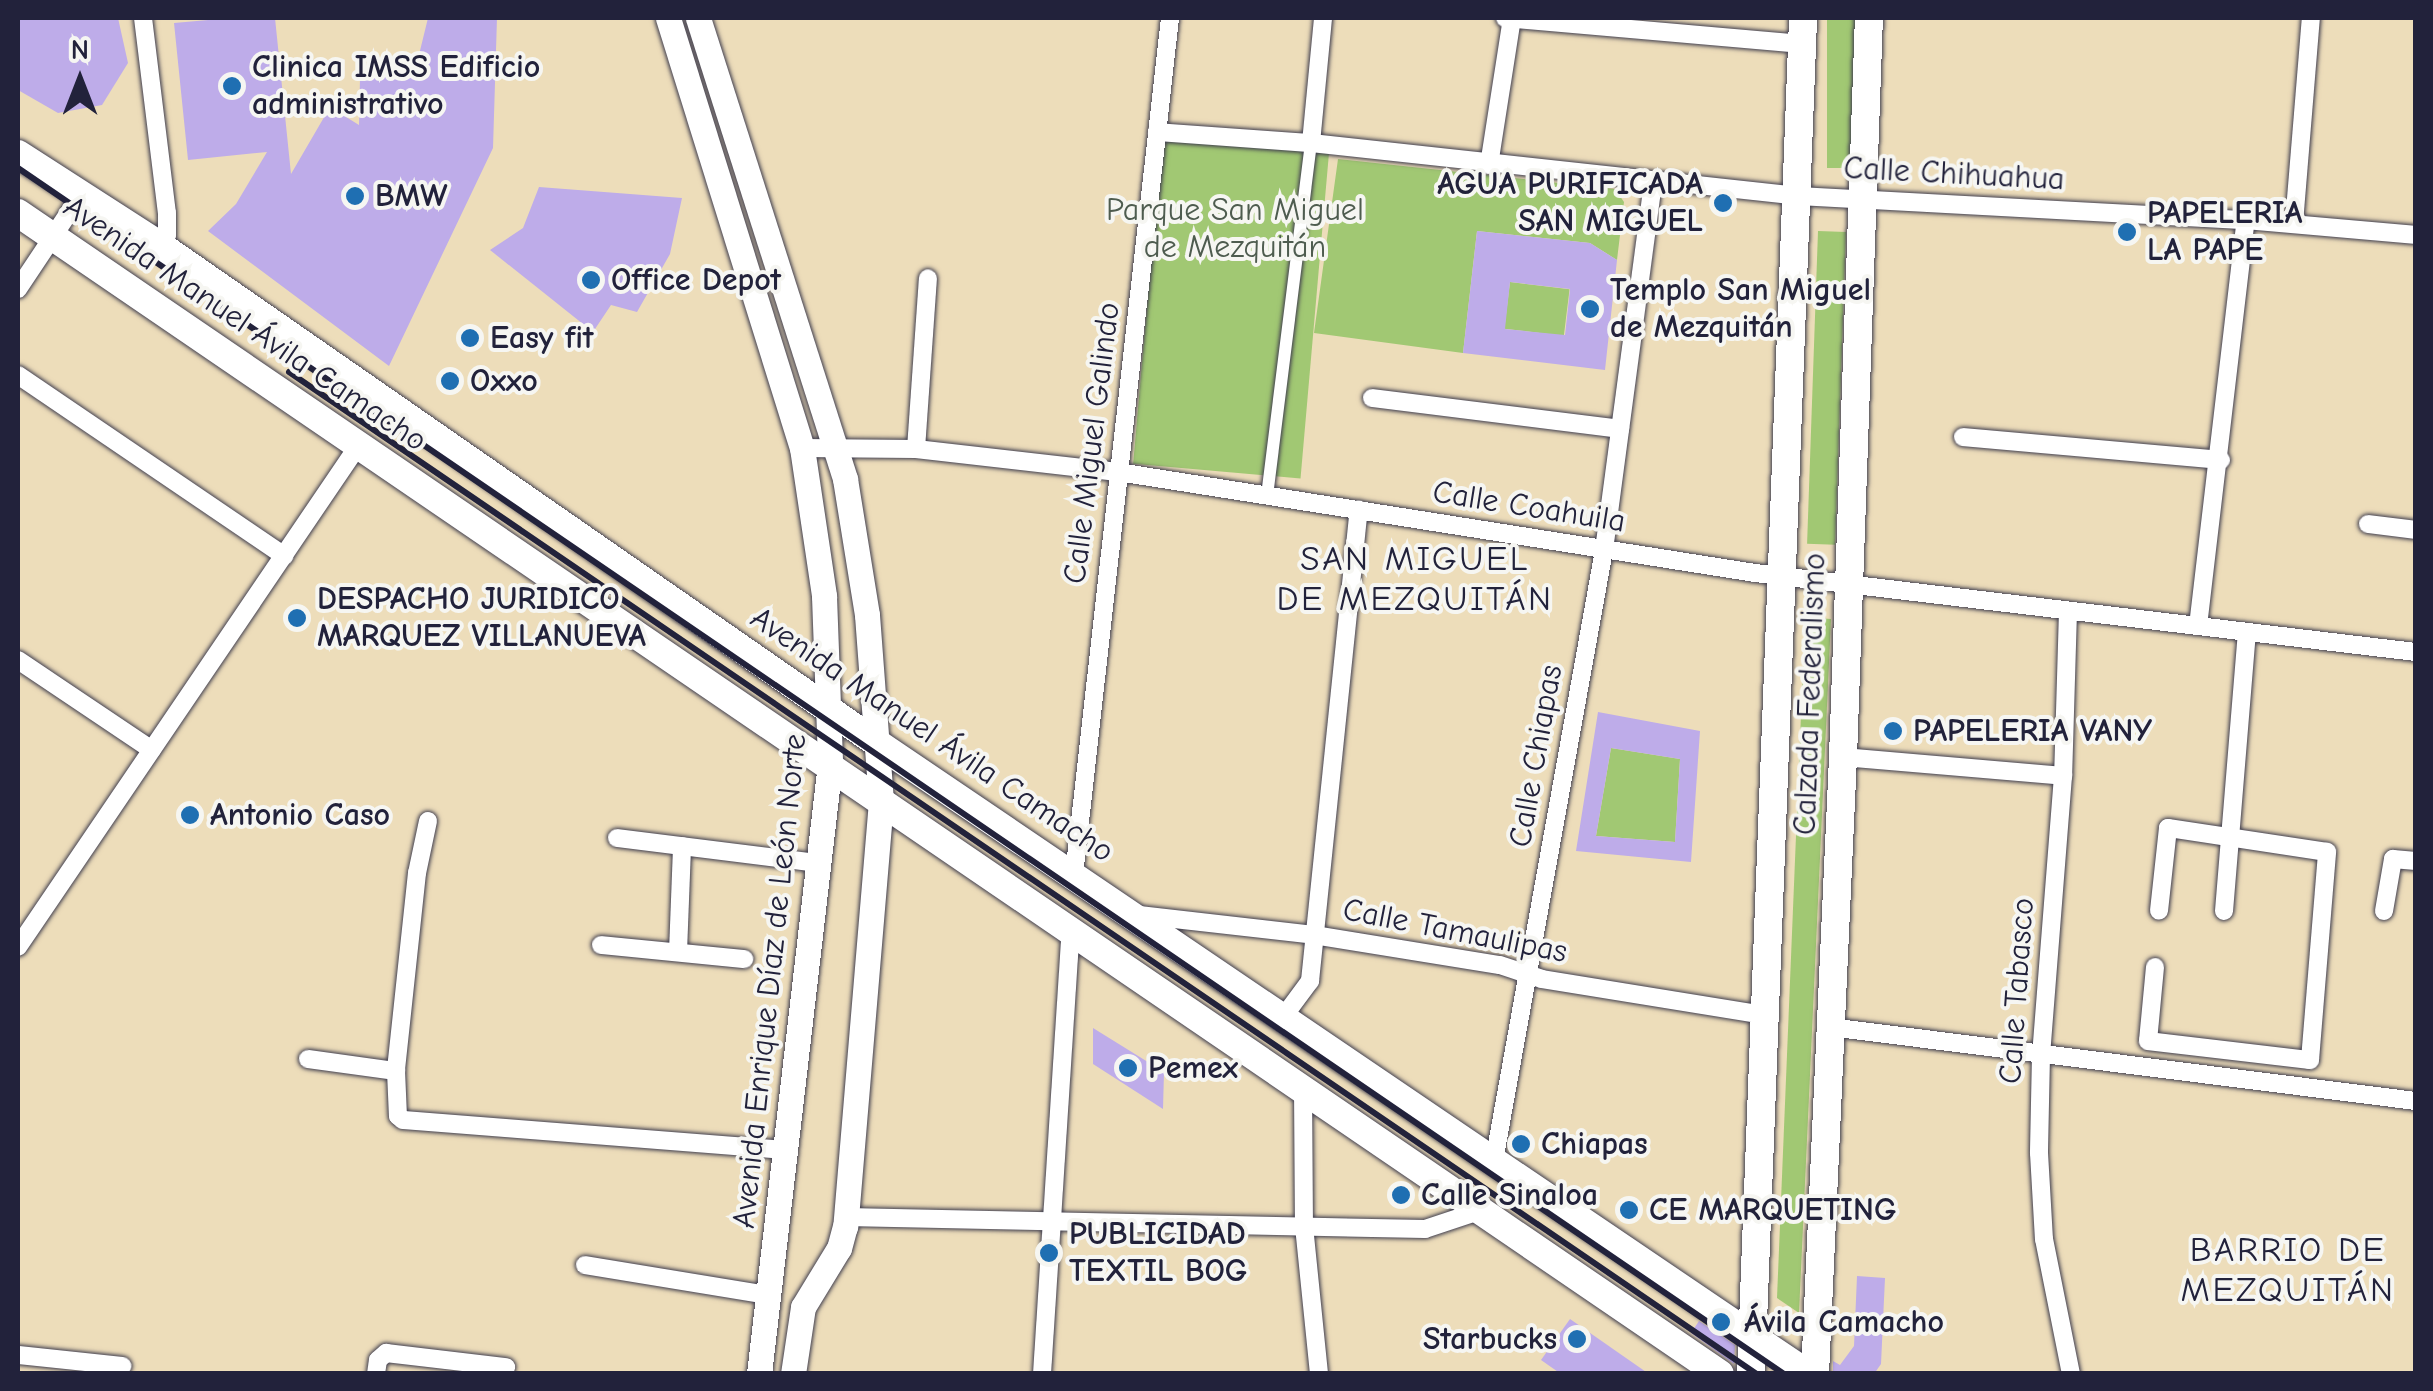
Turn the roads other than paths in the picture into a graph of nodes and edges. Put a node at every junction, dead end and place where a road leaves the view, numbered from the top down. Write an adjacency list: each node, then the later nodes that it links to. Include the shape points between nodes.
1 (143, 18): 23 (street, via 168,213)
2 (668, 18): 32 (main road, Avenida Enrique Díaz de León Norte)
3 (698, 18): 31 (main road)
4 (1170, 18): 10 (street, Calle Miguel Galindo)
5 (1323, 18): 11 (street)
6 (1508, 18): 9 (street); 13 (street)
7 (1869, 18): 17 (main road, Calzada Federalismo)
8 (2311, 18): 20 (street)
9 (1802, 31): 16 (main road, Calzada Federalismo)
10 (1157, 132): 11 (street, Calle Chihuahua); 35 (street, Calle Miguel Galindo)
11 (1311, 143): 13 (street, Calle Chihuahua); 36 (street)
12 (18, 154): 15 (main road, Avenida Manuel Ávila Camacho)
13 (1489, 165): 14 (street, Calle Chihuahua)
14 (1653, 182): 16 (street, Calle Chihuahua); 28 (street, Calle Chiapas)
15 (80, 196): 22 (street); 23 (main road, Avenida Manuel Ávila Camacho)
16 (1798, 196): 17 (street, Calle Chihuahua); 42 (main road, Calzada Federalismo)
17 (1863, 198): 19 (street, Calle Chihuahua); 43 (main road, Calzada Federalismo)
18 (18, 213): 22 (main road, Avenida Manuel Ávila Camacho)
19 (2246, 220): 20 (street, Calle Chihuahua); 34 (street)
20 (2294, 223): 21 (street, Calle Chihuahua)
21 (2416, 235)
22 (53, 236): 25 (street); 30 (main road, Avenida Manuel Ávila Camacho)
23 (161, 246): 49 (main road, Avenida Manuel Ávila Camacho)
24 (928, 278): 33 (street)
25 (18, 289)
26 (18, 375): 41 (street)
27 (1372, 398): 28 (street)
28 (1620, 428): 40 (street, Calle Chiapas)
29 (1963, 437): 34 (street)
30 (360, 443): 41 (street); 53 (main road, Avenida Manuel Ávila Camacho)
31 (835, 445): 32 (street, Calle Coahuila); 33 (street, Calle Coahuila); 50 (main road, via 867,615)
32 (802, 448): 49 (main road, Avenida Enrique Díaz de León Norte, via 824,596)
33 (916, 448): 35 (street, Calle Coahuila)
34 (2221, 460): 45 (street)
35 (1118, 472): 36 (street, Calle Coahuila); 62 (street, Calle Miguel Galindo)
36 (1267, 496): 37 (street, Calle Coahuila)
37 (1359, 510): 40 (street, Calle Coahuila); 68 (street)
38 (2368, 524): 39 (street)
39 (2416, 530)
40 (1604, 550): 42 (street, Calle Coahuila); 74 (street, Calle Chiapas)
41 (284, 556): 51 (street)
42 (1783, 577): 43 (street, Calle Coahuila); 75 (main road, Calzada Federalismo)
43 (1849, 584): 44 (street, Calle Coahuila); 52 (main road, Calzada Federalismo)
44 (2068, 611): 45 (street, Calle Coahuila); 54 (street, Calle Tabasco)
45 (2198, 626): 46 (street, Calle Coahuila)
46 (2247, 632): 47 (street, Calle Coahuila); 57 (street)
47 (2416, 652)
48 (18, 660): 51 (street)
49 (830, 708): 50 (main road, Avenida Manuel Ávila Camacho); 53 (main road, Avenida Enrique Díaz de León Norte)
50 (877, 743): 55 (main road); 62 (main road, Avenida Manuel Ávila Camacho)
51 (152, 750): 70 (street)
52 (1843, 758): 54 (street); 77 (main road, Calzada Federalismo)
53 (830, 763): 55 (main road, Avenida Manuel Ávila Camacho); 61 (main road, Avenida Enrique Díaz de León Norte)
54 (2063, 776): 78 (street, Calle Tabasco)
55 (881, 801): 67 (main road, Avenida Manuel Ávila Camacho); 88 (main road)
56 (428, 821): 80 (street)
57 (2230, 836): 63 (street); 65 (street, via 2168,828); 73 (street, via 2328,852 2310,1060 2148,1041)
58 (617, 838): 59 (street)
59 (682, 846): 61 (street); 71 (street)
60 (2416, 861): 64 (street, via 2393,859)
61 (819, 863): 85 (main road, Avenida Enrique Díaz de León Norte)
62 (1074, 875): 66 (main road, Avenida Manuel Ávila Camacho)
63 (2224, 911)
64 (2384, 911)
65 (2160, 912)
66 (1132, 915): 68 (street, Calle Tamaulipas); 76 (main road, Avenida Manuel Ávila Camacho)
67 (1071, 928): 82 (main road, Avenida Manuel Ávila Camacho); 89 (street)
68 (1314, 935): 74 (street, Calle Tamaulipas); 76 (street, via 1310,981)
69 (601, 944): 71 (street)
70 (18, 948)
71 (678, 952): 72 (street)
72 (744, 959)
73 (2154, 967)
74 (1528, 972): 75 (street, Calle Tamaulipas); 86 (street, Calle Chiapas)
75 (1765, 1015): 93 (main road, Calzada Federalismo)
76 (1284, 1016): 81 (main road, Avenida Manuel Ávila Camacho)
77 (1830, 1028): 78 (street); 105 (main road, Calzada Federalismo)
78 (2041, 1056): 83 (street); 106 (street, Calle Tabasco, via 2040,1202)
79 (308, 1059): 80 (street)
80 (396, 1071): 85 (street, via 395,1107 403,1120)
81 (1365, 1073): 84 (main road); 86 (main road, Avenida Manuel Ávila Camacho)
82 (1303, 1087): 84 (main road, Avenida Manuel Ávila Camacho); 90 (street)
83 (2416, 1101)
84 (1342, 1113): 87 (main road, Avenida Manuel Ávila Camacho)
85 (786, 1150): 92 (main road, Avenida Enrique Díaz de León Norte)
86 (1494, 1161): 93 (main road, Avenida Manuel Ávila Camacho)
87 (1479, 1211): 90 (street, via 1425,1229); 102 (main road, Avenida Manuel Ávila Camacho)
88 (846, 1217): 89 (street); 99 (main road, via 839,1248 802,1306)
89 (1053, 1222): 90 (street); 100 (street)
90 (1304, 1226): 101 (street)
91 (585, 1265): 92 (street)
92 (769, 1295): 98 (main road, Avenida Enrique Díaz de León Norte)
93 (1752, 1335): 103 (main road, Calzada Federalismo); 104 (main road, Avenida Manuel Ávila Camacho)
94 (18, 1355): 96 (street)
95 (378, 1365): 97 (street)
96 (122, 1366)
97 (506, 1367)
98 (759, 1374)
99 (793, 1374)
100 (1042, 1374)
101 (1319, 1374)
102 (1720, 1374)
103 (1750, 1374)
104 (1808, 1374)
105 (1815, 1374)
106 (2071, 1374)

